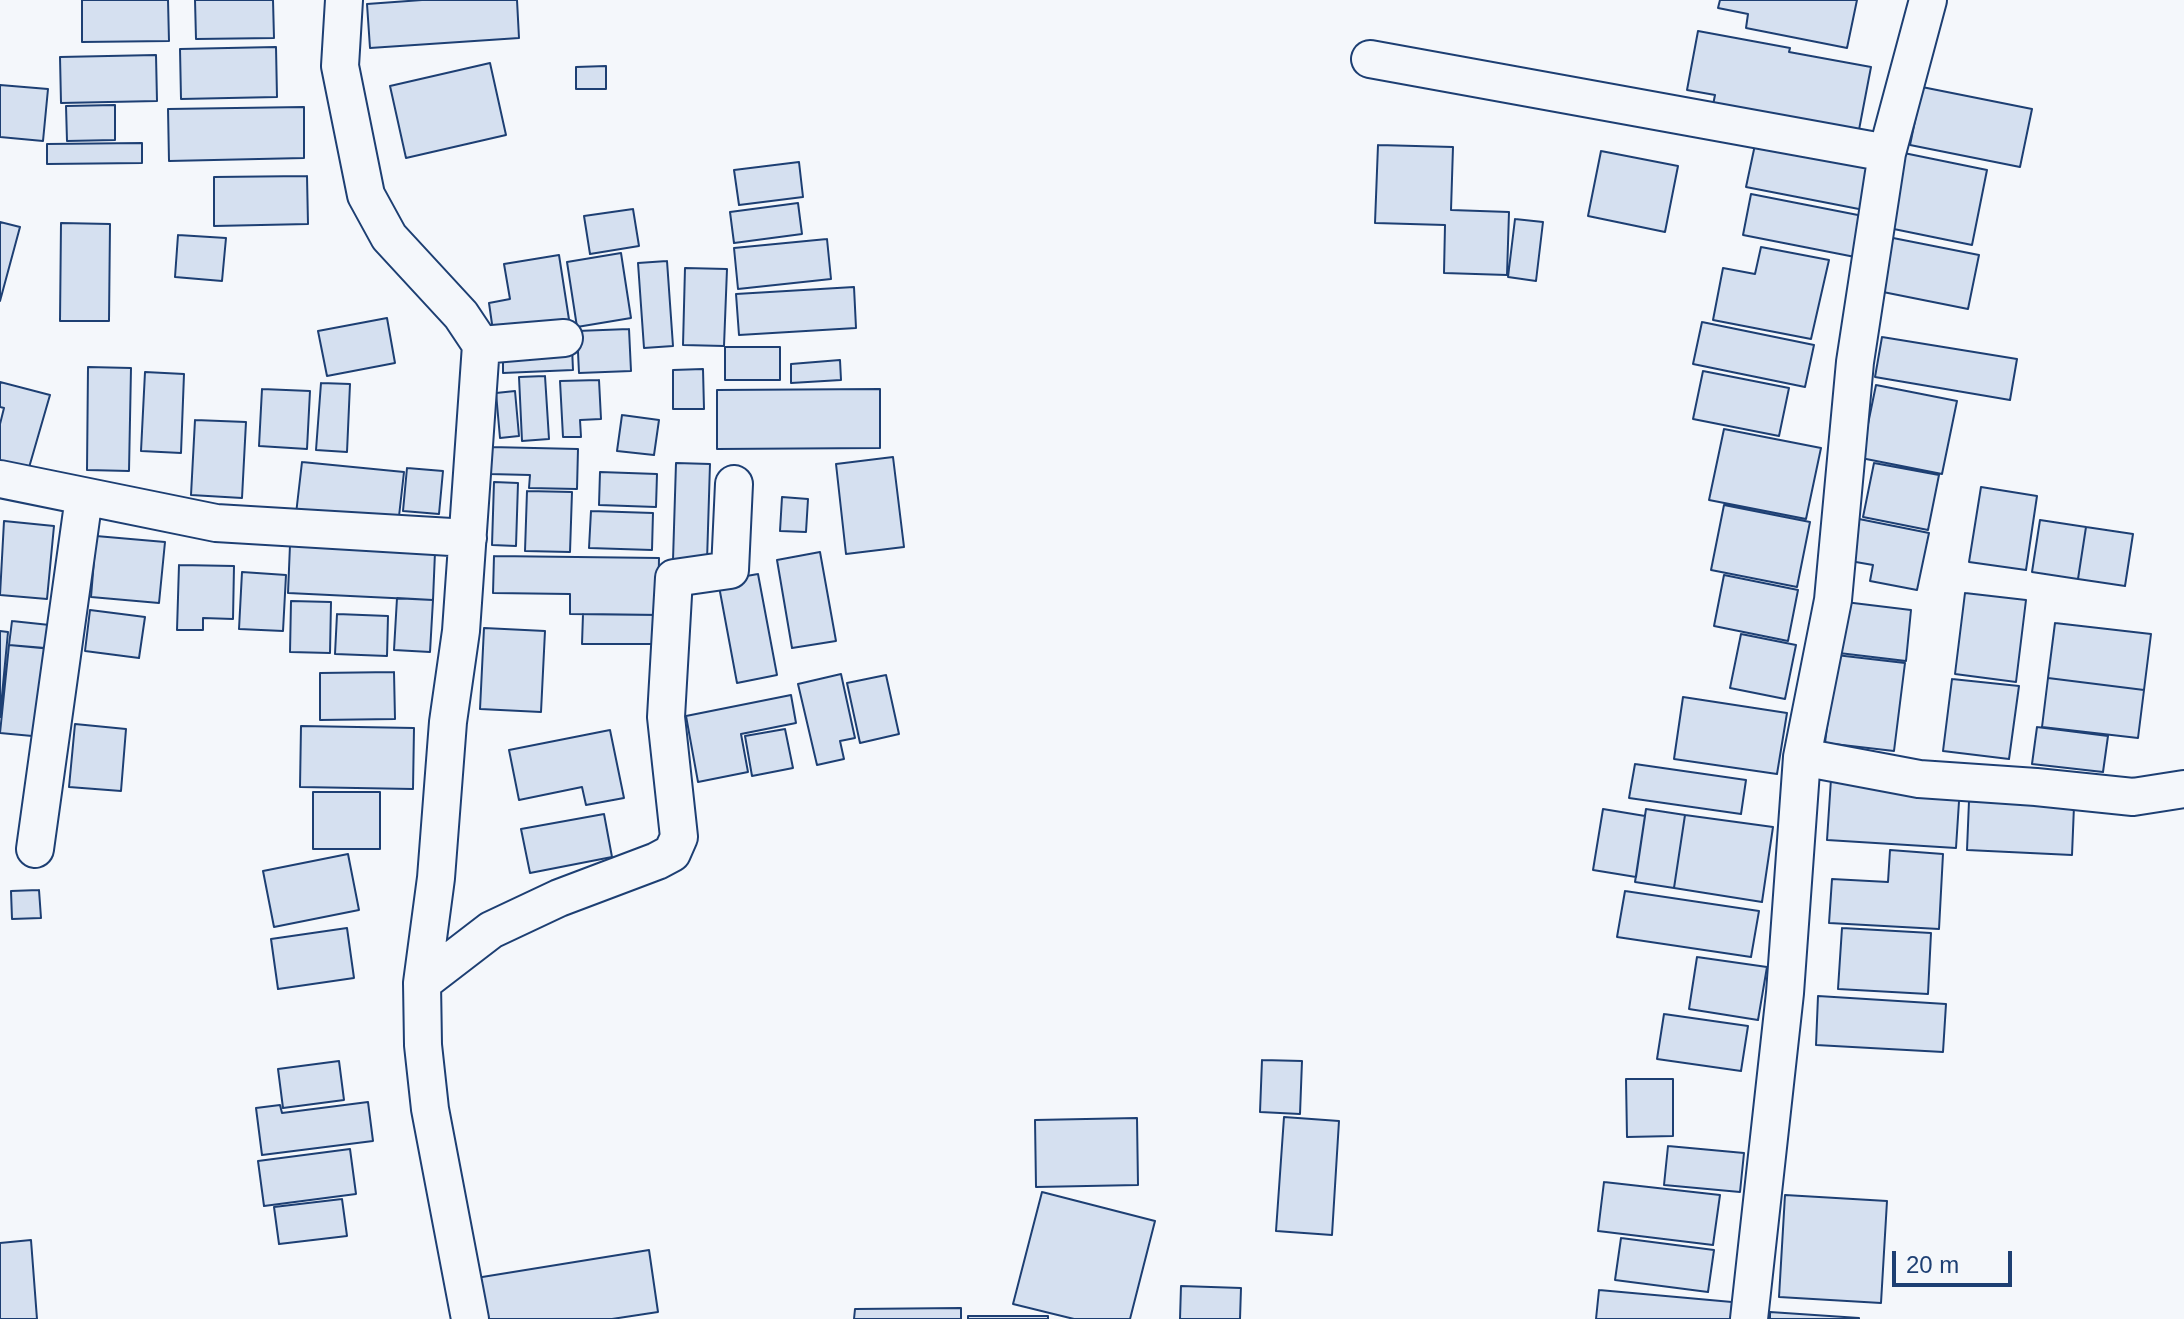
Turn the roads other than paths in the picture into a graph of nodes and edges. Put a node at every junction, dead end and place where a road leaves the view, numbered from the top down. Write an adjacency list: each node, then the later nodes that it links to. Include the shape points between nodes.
1 (344, 0): 6 (street, via 340,66 366,195 389,237 461,315)
2 (1928, 0): 4 (street)
3 (1370, 59): 4 (street)
4 (1887, 153): 11 (street, via 1855,362 1833,600)
5 (564, 338): 6 (street)
6 (481, 345): 10 (street)
7 (0, 479): 9 (street)
8 (734, 484): 14 (street, via 730,570 674,578 666,717 679,837 672,853 491,930)
9 (84, 497): 10 (street, via 216,523); 13 (street)
10 (468, 538): 14 (street)
11 (1802, 757): 12 (street, via 1919,779 2133,797); 16 (street, via 1785,993)
12 (2184, 789)
13 (35, 849)
14 (422, 983): 15 (street, via 430,1109)
15 (470, 1319)
16 (1749, 1319)

